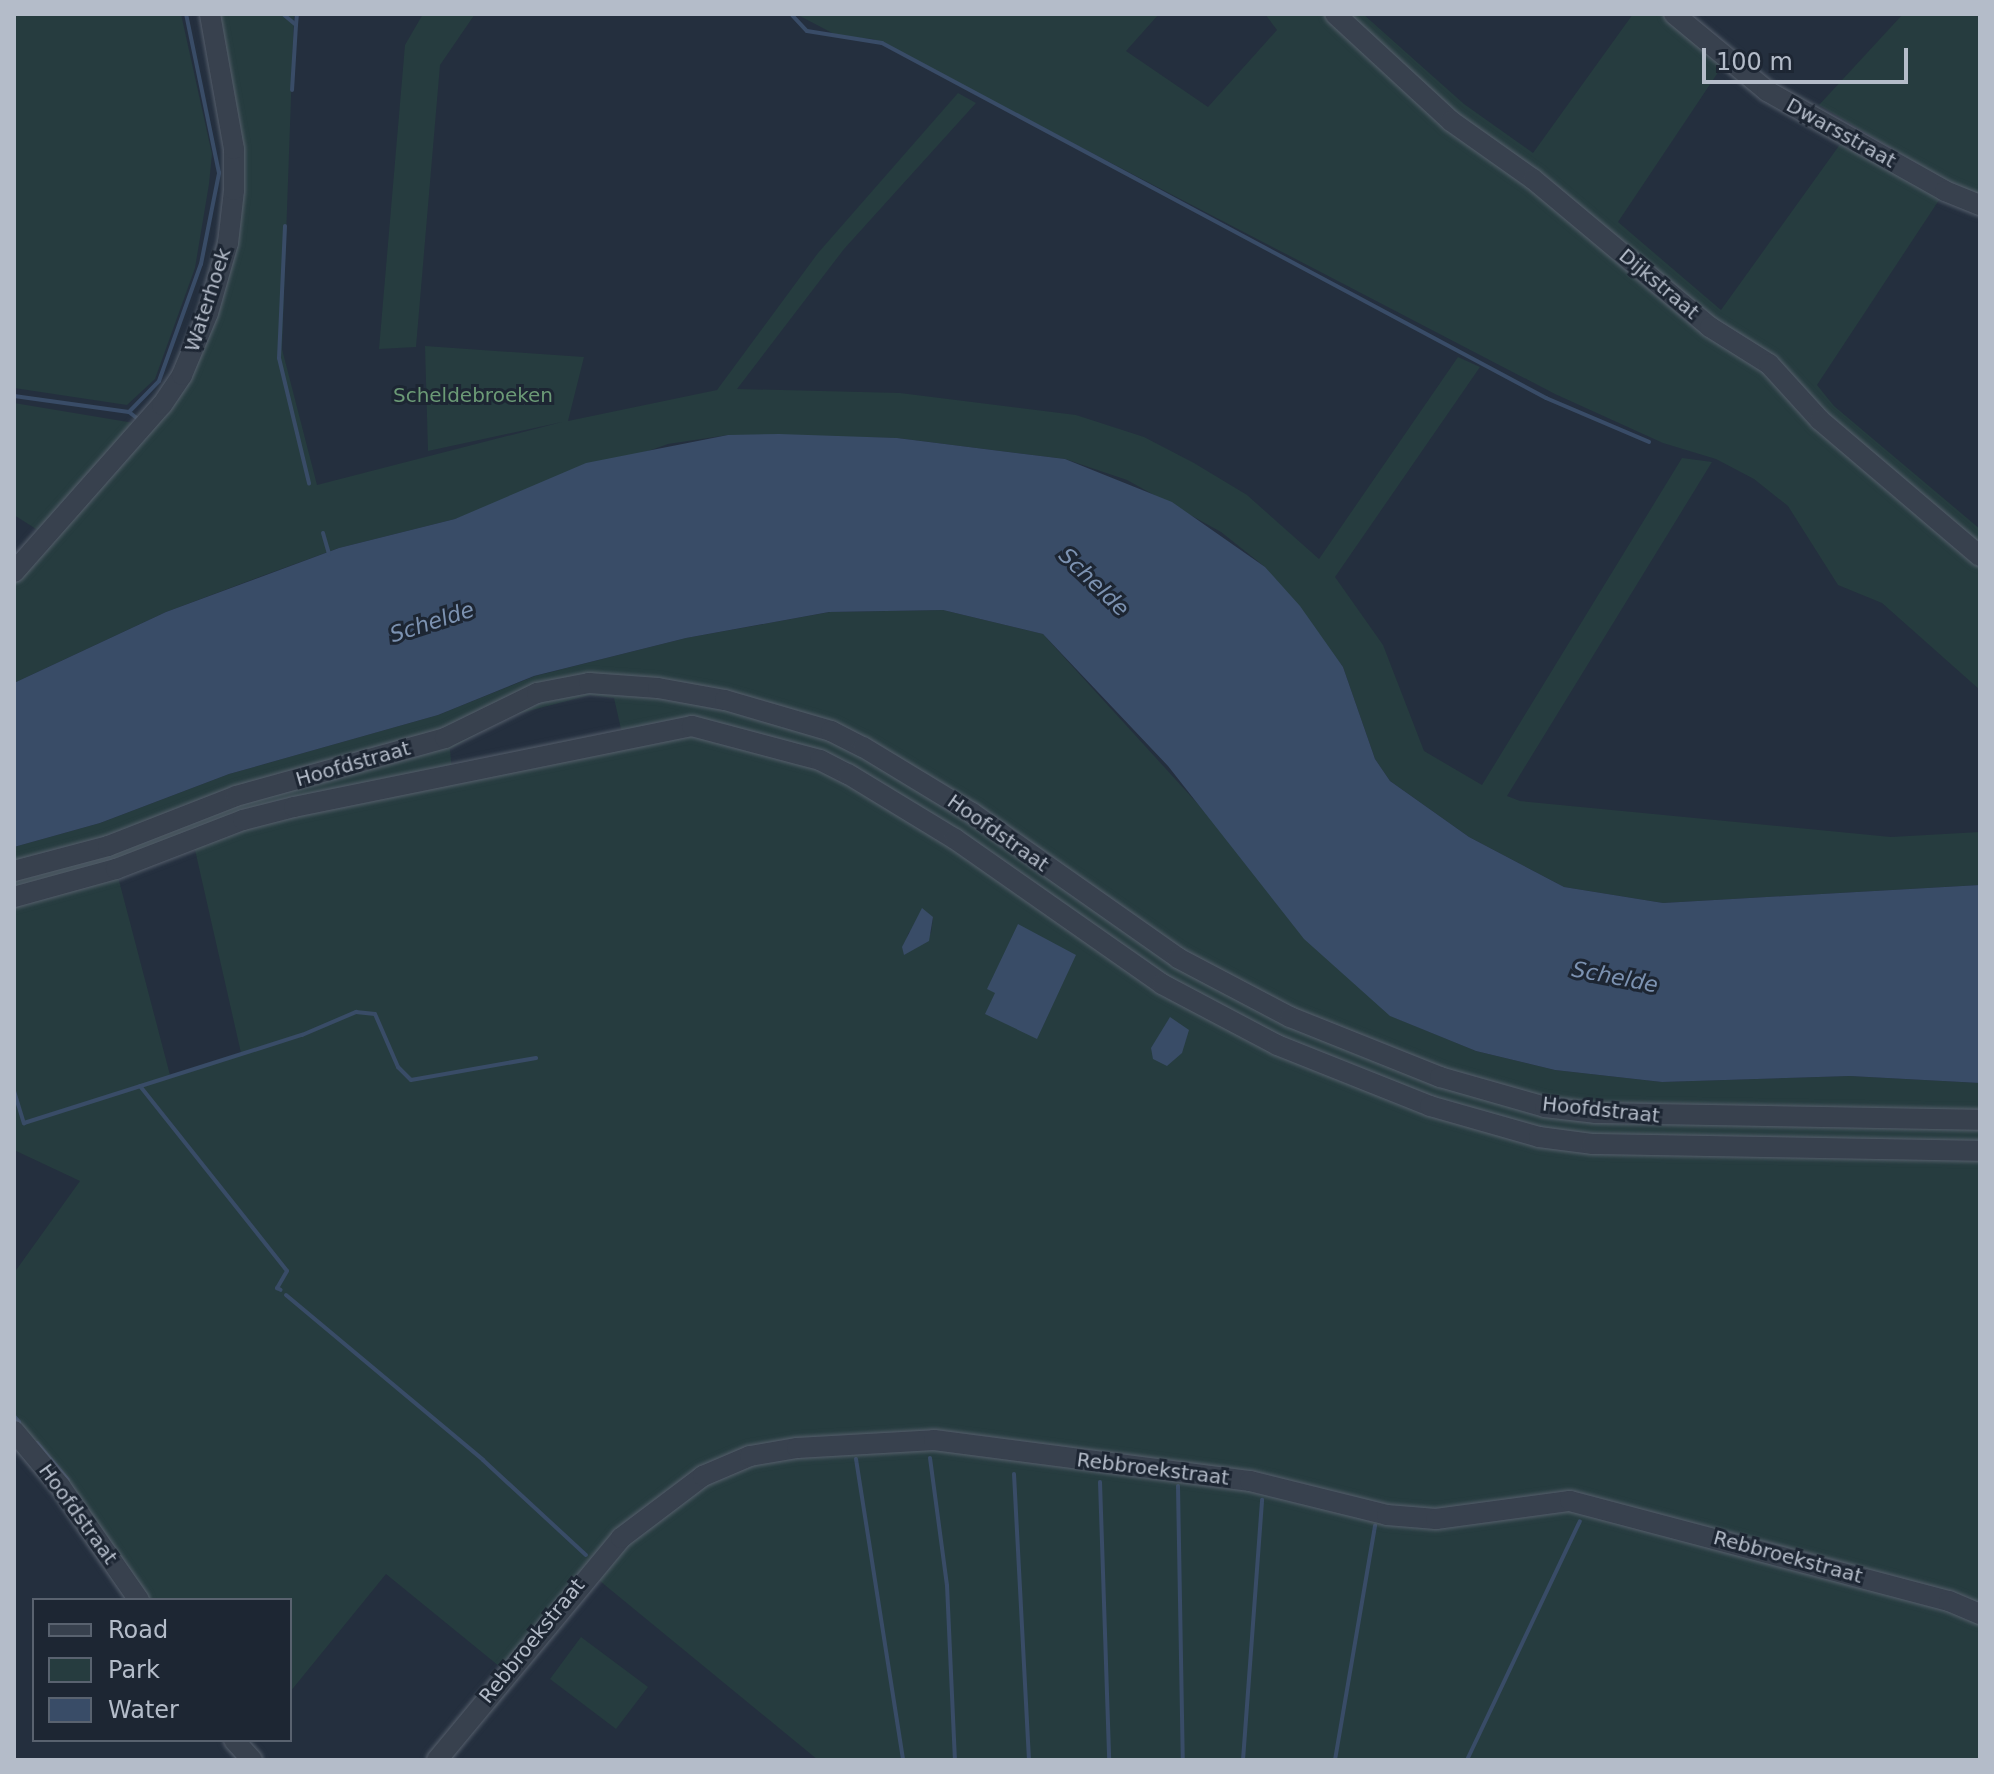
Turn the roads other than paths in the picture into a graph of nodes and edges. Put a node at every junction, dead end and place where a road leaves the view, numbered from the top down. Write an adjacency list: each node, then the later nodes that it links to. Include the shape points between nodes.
1 (210, 14): 6 (street, Waterhoek, via 234,149 234,190 228,243 208,313 182,375 162,405)
2 (1335, 14): 5 (street, Dijkstraat, via 1451,121 1533,179 1710,327 1769,364 1820,420)
3 (1674, 14): 4 (street, Dwarsstraat, via 1767,91 1945,191)
4 (1980, 205)
5 (1980, 556)
6 (14, 572)
7 (14, 871): 9 (street, Hoofdstraat, via 108,846 236,796 445,738 526,696 589,683 658,688 725,700 831,731 972,813 1178,958 1290,1017 1440,1077 1545,1107 1595,1113)
8 (14, 897): 10 (street, Hoofdstraat, via 116,869 243,820 294,807 692,726 820,760 848,774 955,839 1162,984 1277,1045 1430,1106 1539,1137 1592,1144)
9 (1980, 1120)
10 (1980, 1151)
11 (14, 1431): 12 (street, Hoofdstraat, via 60,1486)
12 (138, 1598)
13 (1980, 1614): 16 (street, Rebbroekstraat, via 1935,1597 1570,1501 1436,1519 1387,1515 1250,1481 934,1440 797,1448 750,1456 703,1476 621,1538)
14 (236, 1742): 15 (street)
15 (252, 1760)
16 (437, 1760)

